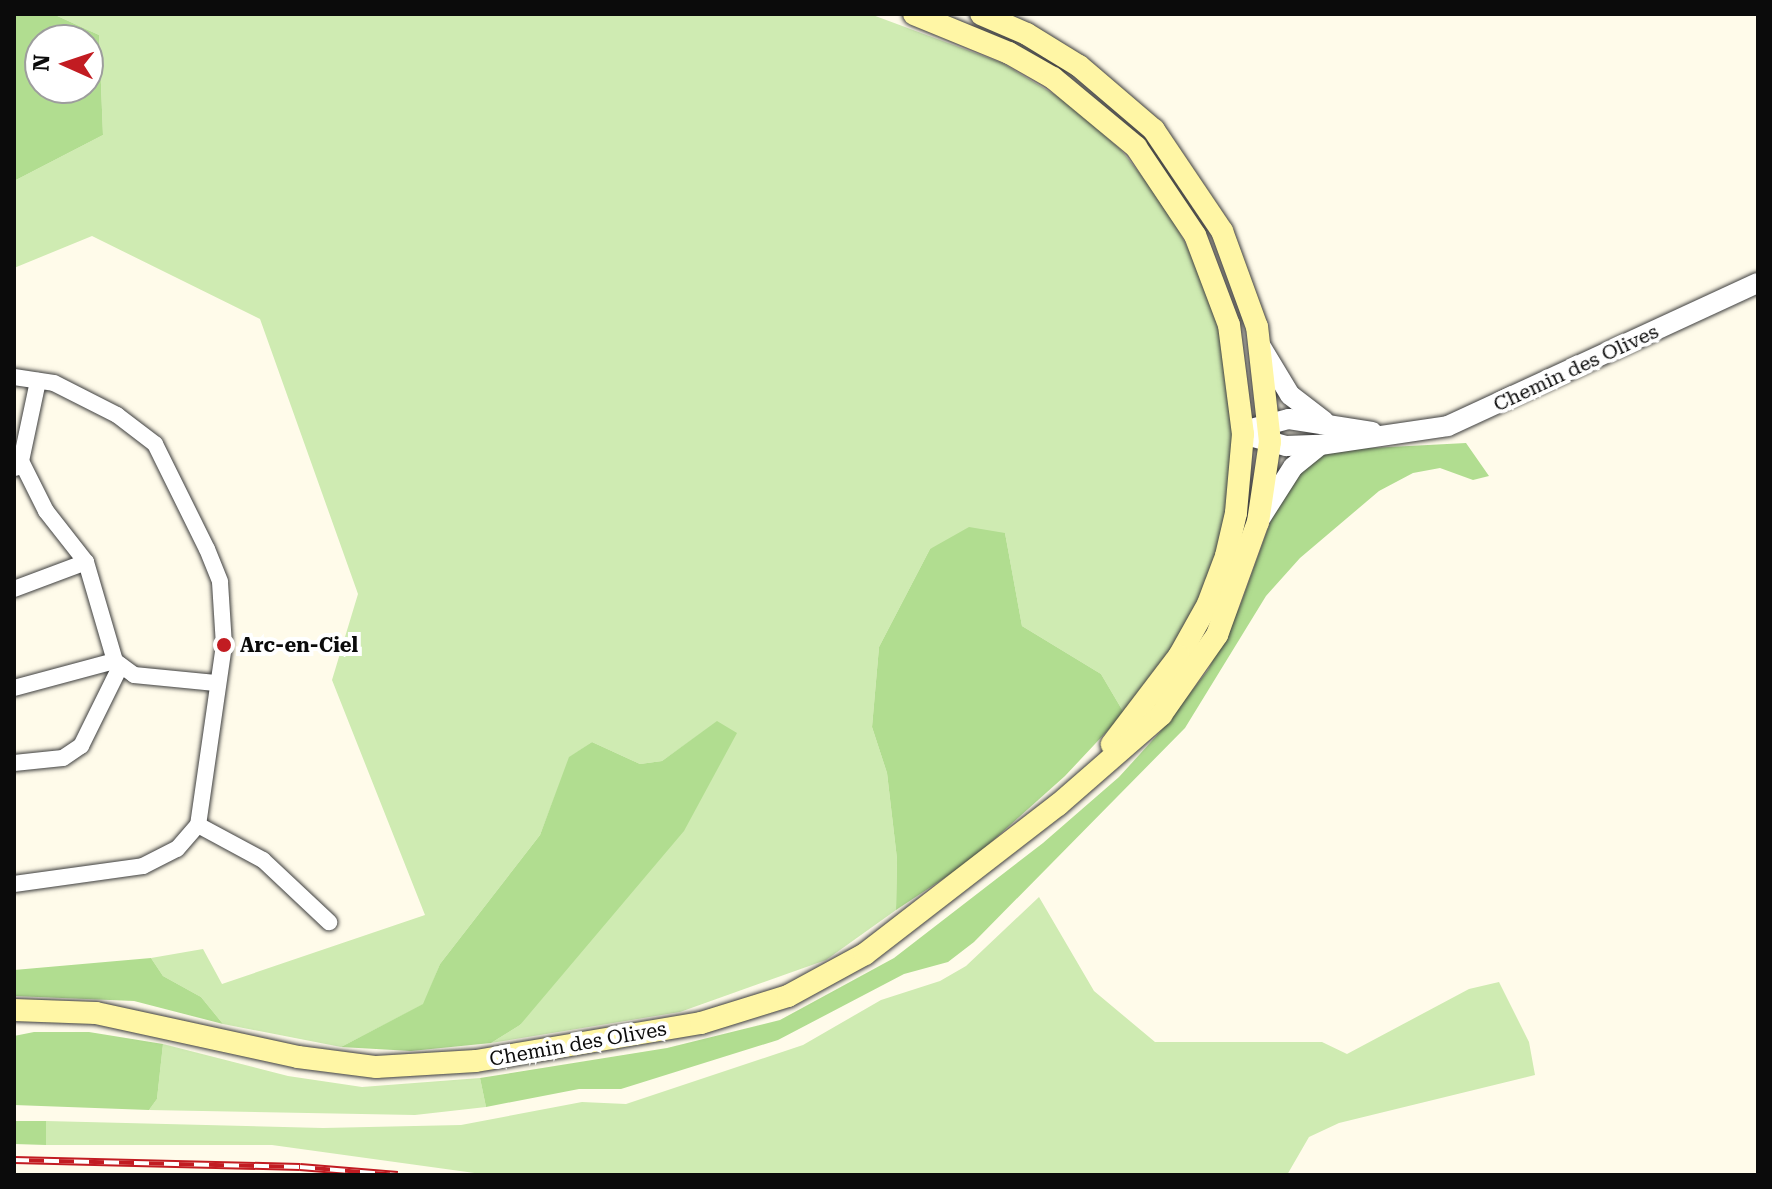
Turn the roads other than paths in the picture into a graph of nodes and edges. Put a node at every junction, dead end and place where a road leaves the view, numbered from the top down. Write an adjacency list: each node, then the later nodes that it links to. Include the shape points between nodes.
1 (914, 14): 9 (main road, via 1009,53 1053,78 1136,147 1195,235 1215,281 1237,366)
2 (981, 14): 4 (main road, via 1079,66 1162,141 1222,231 1248,295)
3 (1758, 283): 10 (street, Chemin des Olives, via 1467,419)
4 (1260, 346): 7 (street, via 1290,395); 8 (main road)
5 (14, 377): 6 (street)
6 (38, 381): 12 (street); 17 (street, via 54,383 117,415 155,444 220,582 224,645)
7 (1328, 423): 8 (street, Chemin des Olives, via 1289,419); 10 (street, Chemin des Olives)
8 (1270, 433): 9 (street, Chemin des Olives); 11 (street, Chemin des Olives); 13 (main road, Chemin des Olives)
9 (1243, 434): 20 (main road, Chemin des Olives, via 1236,513 1208,604 1150,699)
10 (1388, 435): 11 (street, Chemin des Olives)
11 (1320, 445): 13 (street, Chemin des Olives, via 1293,467)
12 (18, 465): 14 (street)
13 (1258, 522): 20 (main road, Chemin des Olives, via 1217,635 1190,677 1161,715)
14 (86, 562): 15 (street); 16 (street)
15 (14, 589)
16 (118, 663): 17 (street, via 134,675); 18 (street); 19 (street, via 81,746 63,758)
17 (216, 683): 21 (street, via 216,728)
18 (14, 688)
19 (14, 763)
20 (1058, 805): 25 (main road, Chemin des Olives, via 908,925 822,980 743,1012 658,1031 476,1061 376,1067 298,1057 126,1018)
21 (198, 825): 22 (street, via 177,849 143,866); 23 (street, via 263,860)
22 (14, 884)
23 (329, 922)
24 (14, 1010): 25 (main road, Chemin des Olives)
25 (39, 1010): 26 (main road, Chemin des Olives)
26 (14, 1017)

